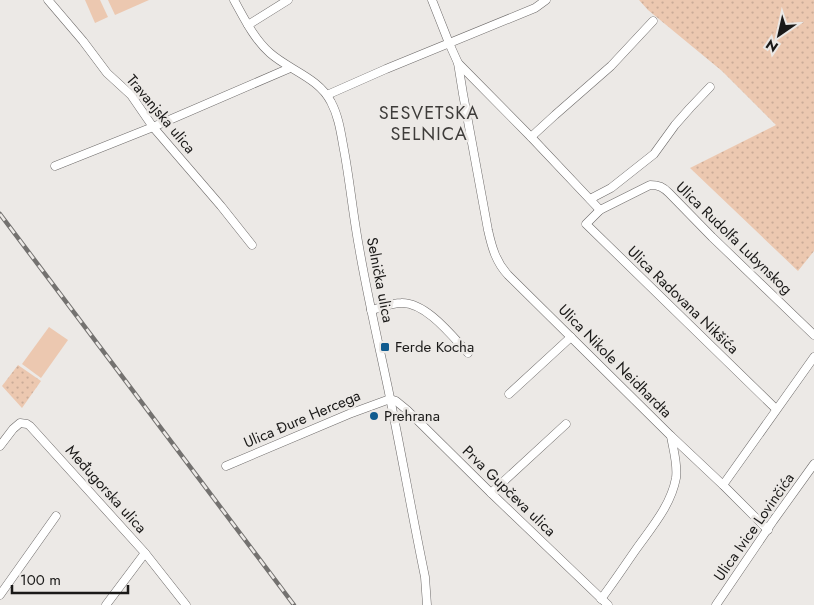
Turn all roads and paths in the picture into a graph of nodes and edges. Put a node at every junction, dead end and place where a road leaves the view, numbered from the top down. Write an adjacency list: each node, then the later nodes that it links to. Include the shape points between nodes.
1 (48, 0): 13 (street, Travanjska ulica, via 107,73 131,95)
2 (234, 0): 7 (street, Selnička ulica)
3 (288, 0): 7 (street)
4 (432, 0): 8 (street)
5 (546, 0): 8 (street, via 535,8)
6 (653, 21): 14 (street, via 611,66)
7 (248, 25): 10 (street, Selnička ulica, via 269,52)
8 (449, 43): 9 (street); 12 (street)
9 (458, 63): 14 (street); 21 (street, Ulica Nikole Neidhardta, via 491,244 498,262)
10 (290, 68): 12 (street, Selnička ulica); 13 (street)
11 (710, 87): 16 (street, via 654,154 611,188)
12 (327, 95): 19 (street, Selnička ulica, via 342,141)
13 (153, 127): 15 (street); 18 (street, Travanjska ulica)
14 (531, 137): 16 (street)
15 (56, 166)
16 (590, 199): 17 (street)
17 (600, 210): 20 (street, Ulica Rudolfa Lubynskog, via 650,186 663,188); 26 (street, Ulica Radovana Nikšića, via 586,224)
18 (252, 245)
19 (371, 310): 22 (street, via 410,304 431,316); 25 (street, Selnička ulica)
20 (814, 335)
21 (571, 337): 24 (street); 28 (street, Ulica Nikole Neidhardta)
22 (468, 353)
23 (814, 357): 26 (street)
24 (509, 394)
25 (390, 399): 31 (street, Ulica Đure Hercega); 33 (street, Prva Gupčeva ulica, via 408,411); 41 (street, Selnička ulica, via 425,577)
26 (776, 409): 32 (street)
27 (566, 424): 33 (street)
28 (671, 436): 32 (street); 38 (street, Ulica Nikole Neidhardta, via 676,472 670,497)
29 (0, 446): 36 (street, Međugorska ulica, via 20,423 30,426)
30 (814, 464): 35 (street, Ulica Ivice Lovinčića)
31 (226, 466)
32 (724, 485): 35 (street)
33 (492, 493): 38 (street, Prva Gupčeva ulica)
34 (56, 516): 37 (street)
35 (768, 530): 43 (street, Ulica Ivice Lovinčića)
36 (145, 553): 39 (street, Međugorska ulica); 40 (street)
37 (0, 594)
38 (601, 599): 42 (street, Prva Gupčeva ulica)
39 (106, 605)
40 (186, 605)
41 (427, 605)
42 (608, 605)
43 (716, 605)

